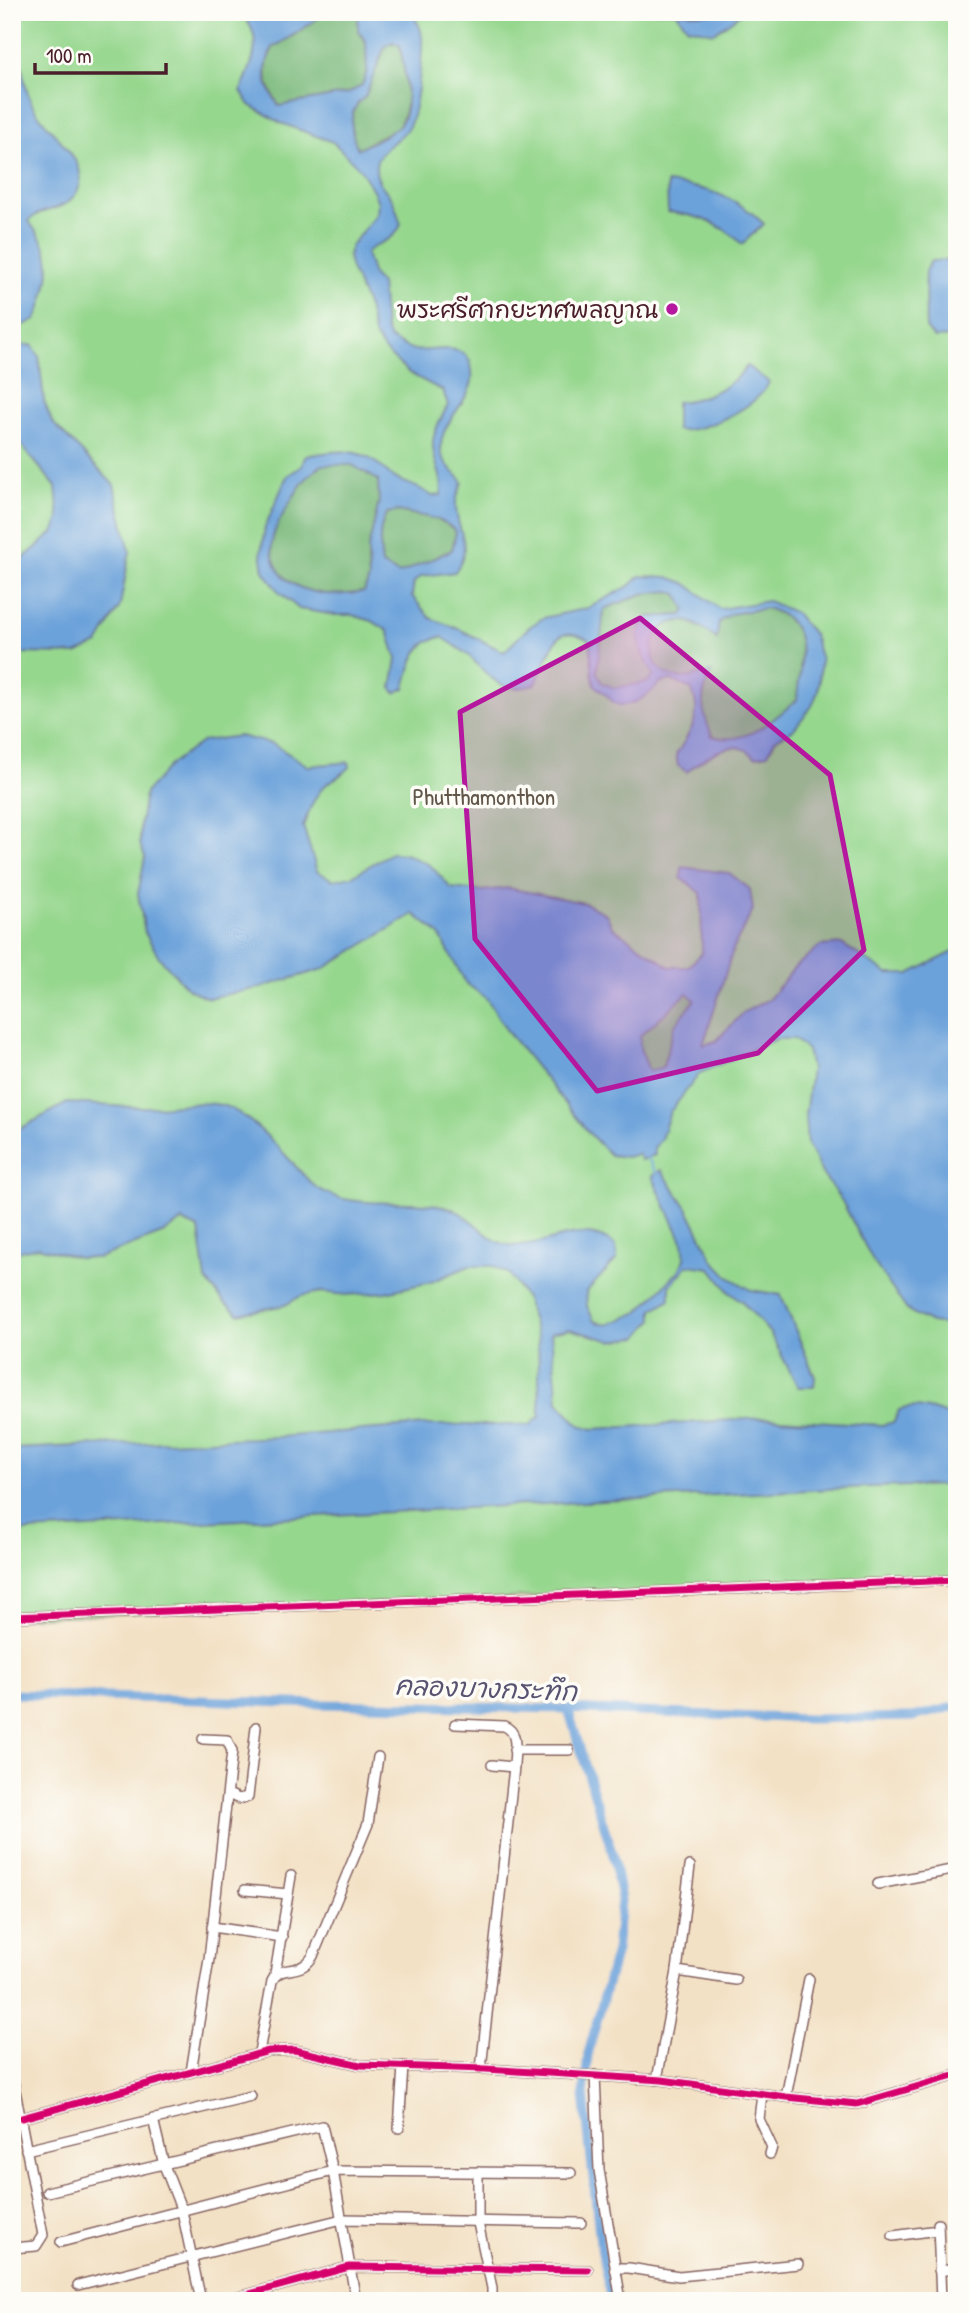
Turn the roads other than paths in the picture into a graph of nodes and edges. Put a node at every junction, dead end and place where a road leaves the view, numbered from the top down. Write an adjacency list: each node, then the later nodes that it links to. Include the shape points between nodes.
1 (957, 1580): 2 (street)
2 (12, 1617)
3 (455, 1724): 6 (street, via 511,1728)
4 (256, 1727): 11 (street, via 248,1797)
5 (203, 1739): 11 (street, via 230,1744)
6 (514, 1750): 7 (street); 10 (street)
7 (569, 1750)
8 (378, 1757): 21 (street, via 368,1824 313,1956 300,1969)
9 (492, 1765): 10 (street)
10 (514, 1767): 26 (street)
11 (228, 1794): 18 (street)
12 (690, 1866): 20 (street)
13 (957, 1869): 15 (street)
14 (291, 1877): 17 (street)
15 (878, 1884)
16 (245, 1890): 17 (street)
17 (288, 1894): 19 (street)
18 (212, 1927): 19 (street); 27 (street)
19 (282, 1937): 21 (street)
20 (677, 1971): 23 (street); 31 (street)
21 (275, 1974): 24 (street)
22 (809, 1979): 34 (street)
23 (736, 1980)
24 (259, 2052): 25 (street, via 295,2050 360,2065); 27 (street)
25 (402, 2066): 26 (street); 37 (street)
26 (481, 2069): 28 (street)
27 (191, 2072): 35 (street)
28 (595, 2075): 31 (street); 55 (street, via 599,2170)
29 (957, 2075): 34 (street, via 857,2104)
30 (13, 2080): 35 (street)
31 (657, 2080): 32 (street)
32 (762, 2094): 34 (street); 39 (street, via 759,2119 772,2147)
33 (251, 2095): 36 (street)
34 (786, 2097)
35 (22, 2118): 38 (street)
36 (153, 2119): 38 (street); 40 (street)
37 (399, 2128)
38 (26, 2150): 51 (street, via 43,2235 36,2246)
39 (770, 2154)
40 (164, 2165): 41 (street, via 319,2125); 44 (street); 45 (street)
41 (333, 2171): 42 (street); 45 (street); 46 (street)
42 (478, 2172): 43 (street); 47 (street)
43 (571, 2173)
44 (47, 2192)
45 (182, 2211): 50 (street); 52 (street)
46 (342, 2219): 47 (street); 52 (street); 54 (street)
47 (478, 2222): 48 (street); 56 (street)
48 (581, 2223)
49 (893, 2236): 58 (street, via 938,2227)
50 (61, 2242)
51 (12, 2248)
52 (193, 2258): 60 (street); 61 (street)
53 (797, 2264): 55 (street, via 679,2276)
54 (349, 2267): 56 (street); 62 (street); 63 (street)
55 (615, 2268): 65 (street)
56 (488, 2269): 57 (street); 64 (street)
57 (588, 2270)
58 (939, 2270): 59 (street); 66 (street)
59 (957, 2270)
60 (78, 2286)
61 (201, 2301)
62 (224, 2301)
63 (356, 2301)
64 (492, 2301)
65 (621, 2301)
66 (941, 2301)

